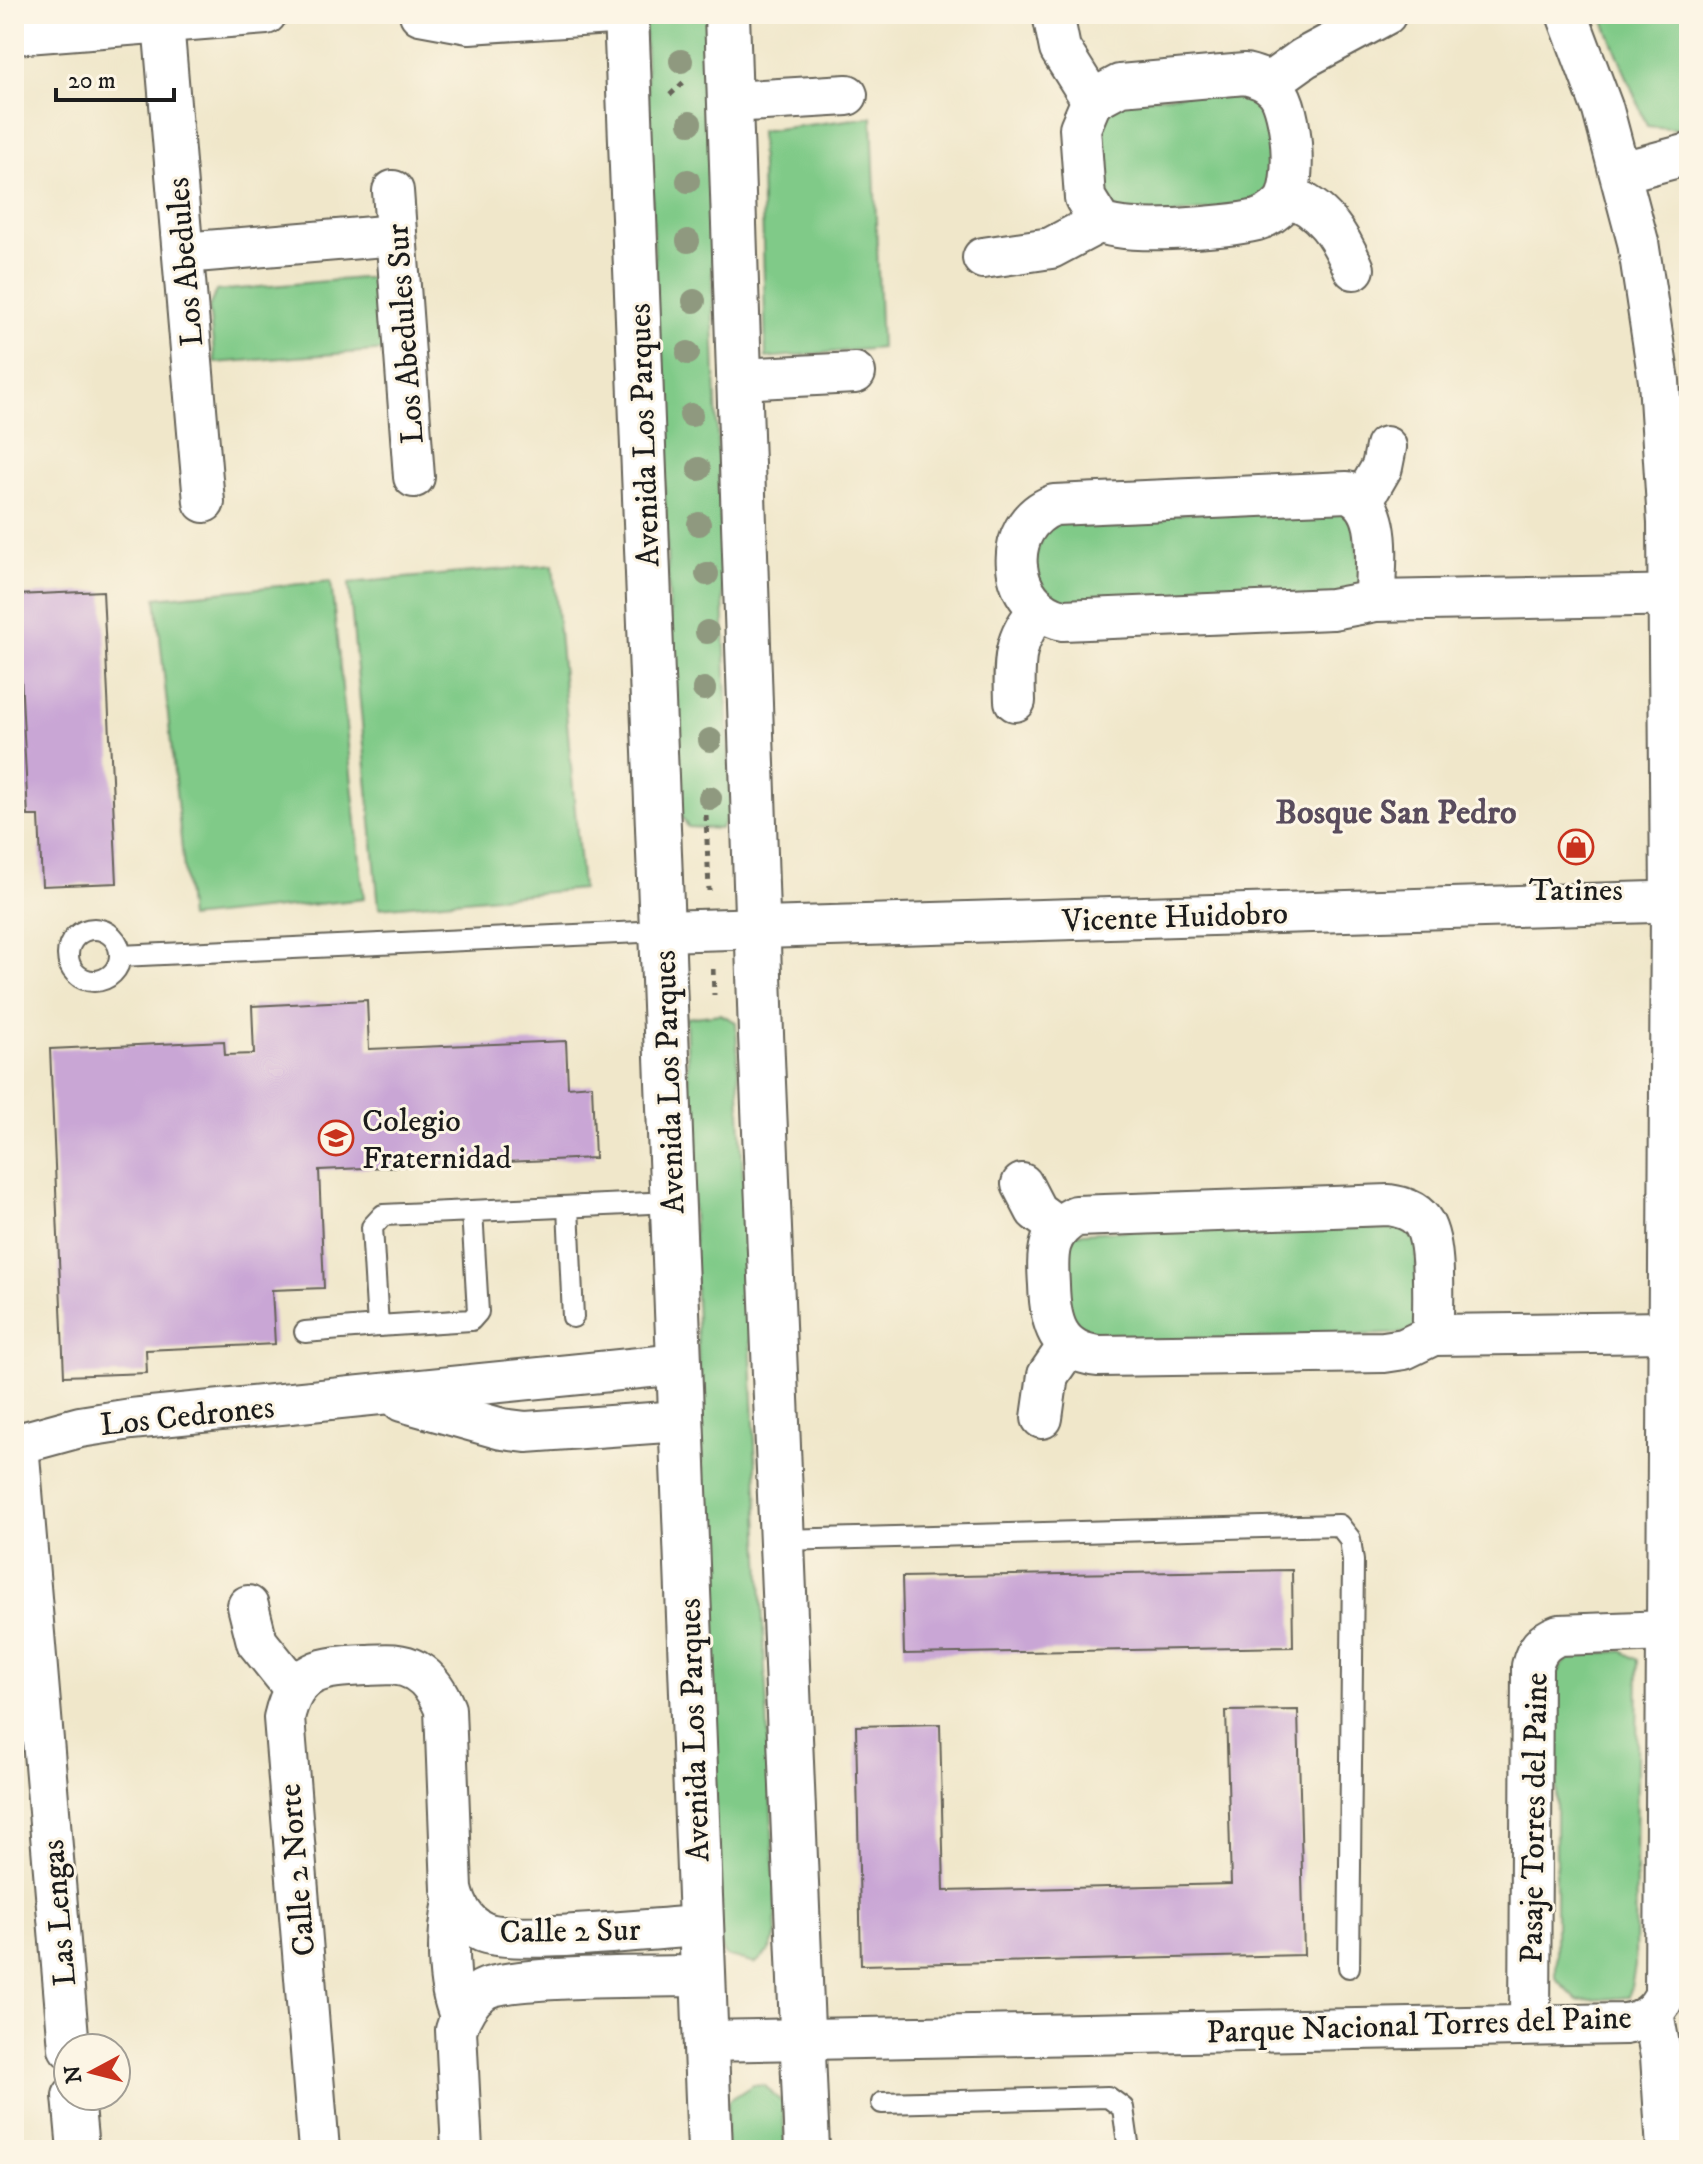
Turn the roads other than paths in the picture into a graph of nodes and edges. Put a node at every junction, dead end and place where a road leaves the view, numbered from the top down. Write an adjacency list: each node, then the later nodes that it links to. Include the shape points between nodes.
1 (266, 14): 9 (street)
2 (420, 14): 3 (street, via 469,23)
3 (611, 14)
4 (626, 14): 36 (main road, Avenida Los Parques)
5 (727, 14): 14 (main road)
6 (1053, 14): 13 (street, via 1060,49)
7 (1386, 14): 11 (street)
8 (1567, 14): 16 (street, Parque Nacional Torres del Paine)
9 (186, 19): 10 (street); 21 (street, Los Abedules)
10 (14, 34)
11 (1269, 83): 13 (street, via 1233,74 1120,85); 18 (street, via 1287,113 1292,174)
12 (847, 95): 14 (street)
13 (1092, 100): 19 (street, via 1080,128 1085,198)
14 (730, 102): 25 (main road)
15 (1689, 154): 16 (street)
16 (1622, 172): 30 (street, Parque Nacional Torres del Paine, via 1648,297)
17 (393, 191): 20 (street, Los Abedules Sur)
18 (1288, 196): 19 (street, via 1272,213 1247,221 1130,231); 23 (street, via 1323,217)
19 (1100, 222): 22 (street, via 1051,248)
20 (396, 235): 21 (street); 27 (street, Los Abedules Sur)
21 (183, 253): 29 (street, Los Abedules)
22 (983, 258)
23 (1354, 269)
24 (855, 373): 25 (street)
25 (739, 379): 35 (main road)
26 (1386, 447): 28 (street, via 1382,467)
27 (414, 477)
28 (1363, 500): 31 (street, via 1374,520); 32 (street, via 1339,492 1054,505 1032,517 1018,547 1023,591)
29 (204, 502)
30 (1679, 595): 31 (street); 34 (street, Parque Nacional Torres del Paine)
31 (1375, 601): 32 (street, via 1332,609 1063,620)
32 (1039, 611): 33 (street, via 1016,645)
33 (1015, 701)
34 (1680, 901): 35 (street, Vicente Huidobro); 40 (street, Parque Nacional Torres del Paine)
35 (758, 928): 36 (street, Vicente Huidobro); 55 (main road)
36 (662, 931): 37 (lane); 39 (main road, Avenida Los Parques)
37 (120, 956)
38 (1022, 1184): 43 (street, via 1036,1211)
39 (672, 1202): 41 (lane); 50 (main road, Avenida Los Parques)
40 (1679, 1205): 47 (street, Parque Nacional Torres del Paine)
41 (568, 1207): 42 (lane); 44 (lane)
42 (472, 1211): 45 (lane, via 383,1215 372,1227); 45 (lane, via 478,1312 471,1320)
43 (1059, 1228): 48 (street, via 1087,1213 1400,1207 1416,1215 1428,1232); 49 (street, via 1047,1257 1050,1314)
44 (573, 1317)
45 (378, 1326): 46 (lane)
46 (305, 1332)
47 (1669, 1332): 48 (street); 57 (street, Parque Nacional Torres del Paine)
48 (1433, 1335): 49 (street, via 1384,1352 1099,1356)
49 (1068, 1346): 52 (street, via 1048,1375)
50 (679, 1364): 51 (street, Los Cedrones); 53 (main road, Avenida Los Parques)
51 (363, 1396): 53 (street, Los Cedrones, via 434,1407 526,1432); 54 (street, Los Cedrones, via 131,1419)
52 (1042, 1418)
53 (680, 1421): 61 (main road, Avenida Los Parques)
54 (16, 1444): 67 (street, Las Lengas)
55 (781, 1540): 62 (lane, via 1339,1525 1350,1539 1353,1561); 68 (main road)
56 (248, 1606): 58 (street, via 257,1642)
57 (1667, 1631): 59 (street, Parque Nacional Torres del Paine); 66 (street, Pasaje Torres del Paine, via 1559,1635 1535,1653)
58 (294, 1688): 60 (street, Calle 2 Sur, via 322,1669 391,1663 418,1672 438,1692 445,1709); 73 (street, Calle 2 Norte, via 284,1718)
59 (1678, 1776): 64 (street, Parque Nacional Torres del Paine, via 1665,1995)
60 (454, 1901): 61 (street, Calle 2 Sur, via 474,1927 495,1936); 65 (street, Calle 2 Sur, via 453,1991)
61 (700, 1926): 63 (main road, Avenida Los Parques)
62 (1349, 1967)
63 (703, 1976): 65 (street, Calle 2 Sur, via 497,1984 482,1991); 69 (main road, Avenida Los Parques)
64 (1653, 2013): 66 (street, Parque Nacional Torres del Paine, via 1625,2024); 78 (street)
65 (460, 2015): 74 (street, Calle 2 Sur, via 456,2030)
66 (1530, 2025): 68 (street, Parque Nacional Torres del Paine)
67 (68, 2032)
68 (801, 2039): 69 (street, Parque Nacional Torres del Paine); 76 (main road)
69 (705, 2041): 75 (main road, Avenida Los Parques)
70 (882, 2103): 77 (lane, via 1108,2097 1123,2108)
71 (74, 2112): 72 (street)
72 (78, 2150)
73 (319, 2150)
74 (462, 2150)
75 (710, 2150)
76 (807, 2150)
77 (1129, 2150)
78 (1667, 2150)

